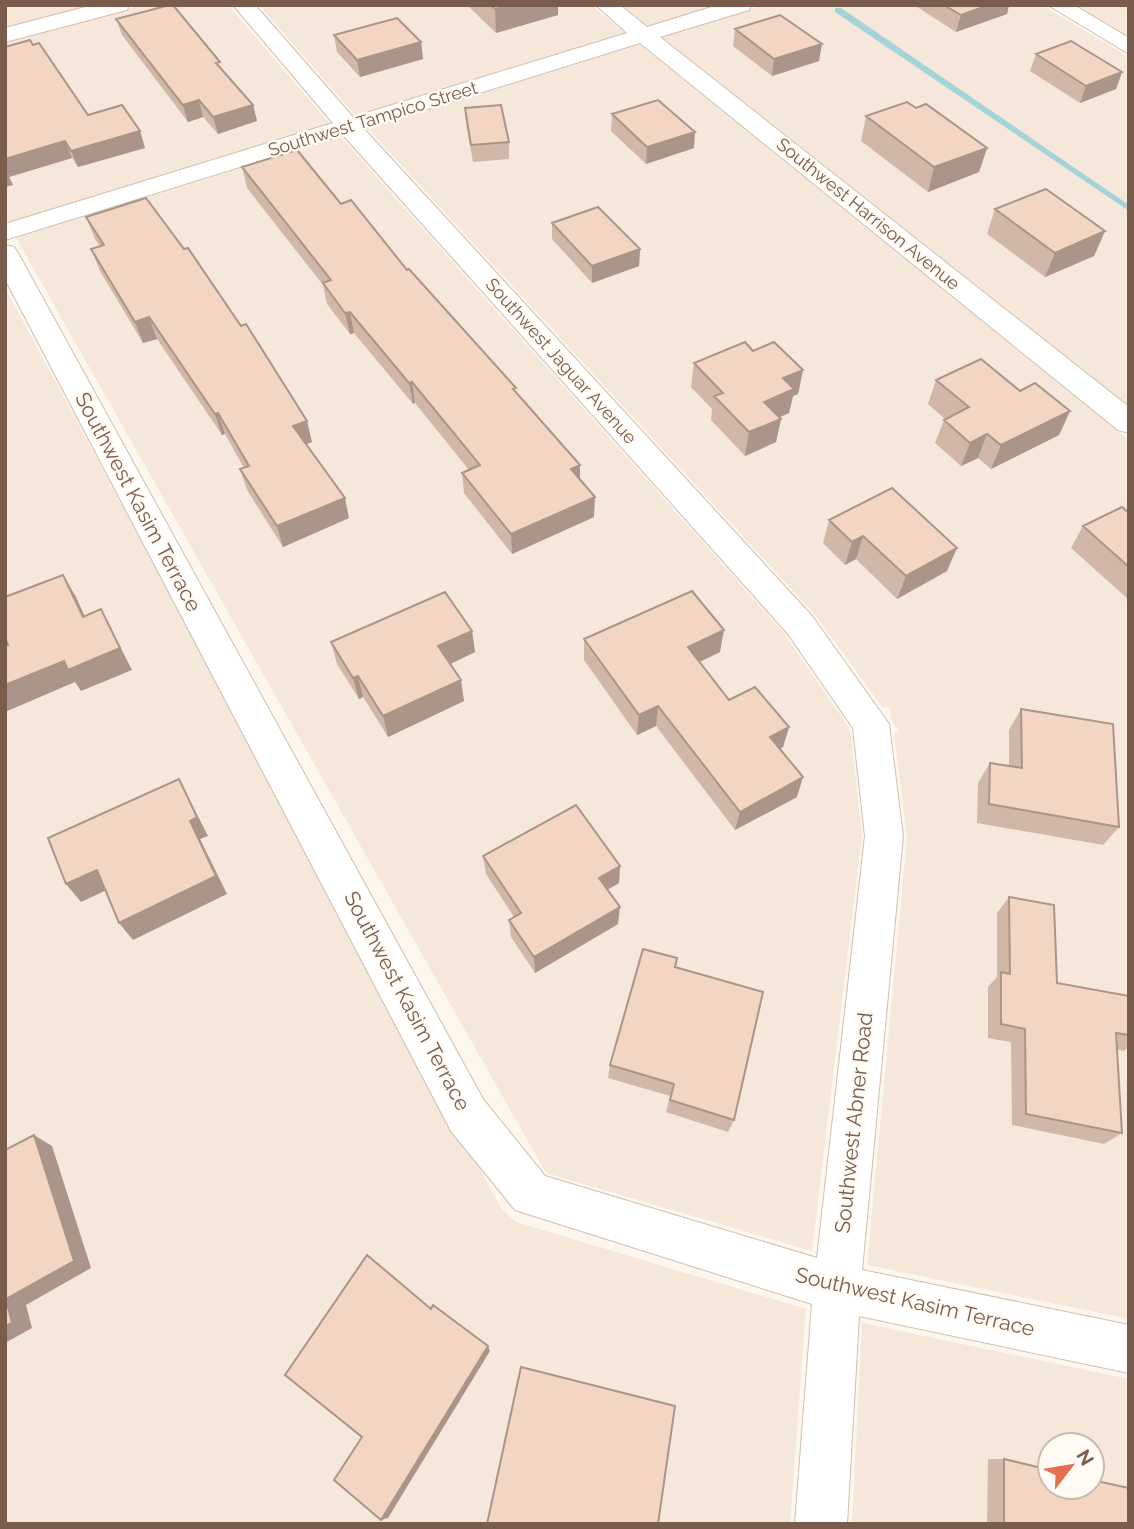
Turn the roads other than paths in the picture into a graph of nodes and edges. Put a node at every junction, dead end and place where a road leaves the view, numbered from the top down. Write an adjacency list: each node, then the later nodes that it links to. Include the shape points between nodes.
1 (119, 5): 6 (street)
2 (243, 5): 9 (street, Southwest Jaguar Avenue)
3 (606, 5): 7 (street, Southwest Harrison Avenue)
4 (741, 5): 7 (street, Southwest Tampico Street)
5 (1058, 5): 8 (street)
6 (5, 35)
7 (643, 35): 9 (street, Southwest Tampico Street); 12 (street, Southwest Harrison Avenue)
8 (1129, 47)
9 (349, 127): 10 (street, Southwest Tampico Street); 13 (street, Southwest Jaguar Avenue, via 800,625)
10 (5, 232)
11 (5, 253): 14 (street, Southwest Kasim Terrace, via 467,1115 531,1194)
12 (1129, 423)
13 (870, 724): 14 (street, Southwest Abner Road, via 884,836)
14 (836, 1288): 15 (street, Southwest Kasim Terrace); 16 (street, Southwest Abner Road)
15 (1129, 1349)
16 (821, 1524)

